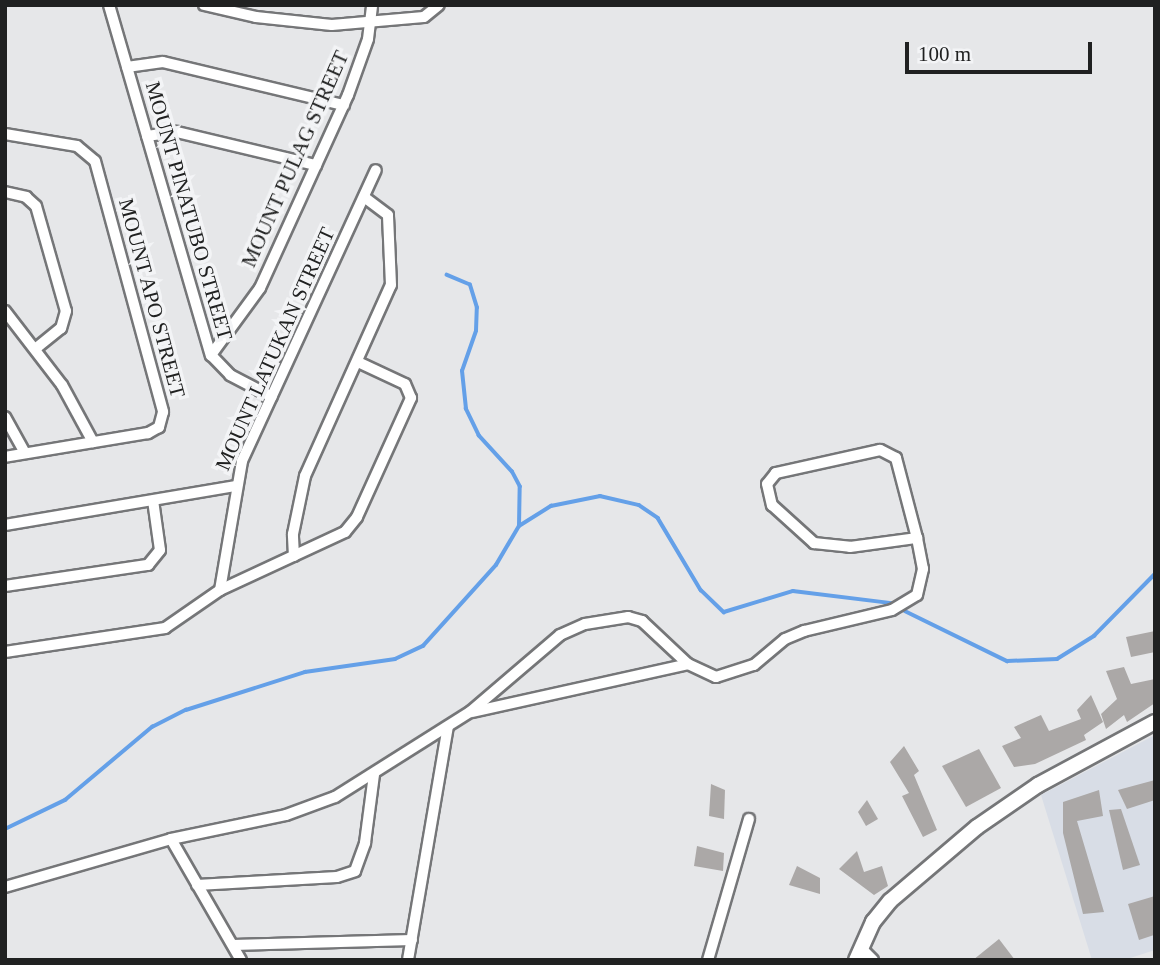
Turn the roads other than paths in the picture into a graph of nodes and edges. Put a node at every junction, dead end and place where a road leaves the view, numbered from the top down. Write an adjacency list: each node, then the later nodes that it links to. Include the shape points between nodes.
1 (109, 5): 6 (street, MOUNT PINATUBO STREET)
2 (204, 5): 5 (street, via 299,23)
3 (372, 5): 5 (street, MOUNT PULAG STREET)
4 (437, 8): 5 (street, via 424,17)
5 (372, 23): 7 (street, MOUNT PULAG STREET)
6 (127, 67): 7 (street, via 163,62); 9 (street, MOUNT PINATUBO STREET)
7 (344, 105): 10 (street, MOUNT PULAG STREET)
8 (5, 134): 20 (street, MOUNT APO STREET, via 83,148 98,169 163,412 155,430)
9 (147, 136): 10 (street, via 177,132); 16 (street, MOUNT PINATUBO STREET)
10 (316, 165): 16 (street, MOUNT PULAG STREET, via 260,288)
11 (376, 170): 13 (street, MOUNT LATUKAN STREET)
12 (5, 192): 15 (street, via 26,197 36,206 66,311 61,328)
13 (364, 197): 17 (street, via 388,215 392,279); 18 (street, MOUNT LATUKAN STREET)
14 (5, 311): 15 (street)
15 (36, 348): 20 (street)
16 (211, 355): 18 (street, MOUNT PINATUBO STREET, via 224,371)
17 (358, 362): 27 (street, via 300,490); 27 (street, via 405,384 410,402 357,517 345,532)
18 (272, 397): 23 (street, MOUNT LATUKAN STREET)
19 (5, 417): 21 (street)
20 (93, 442): 21 (street, MOUNT APO STREET)
21 (25, 453): 22 (street, MOUNT APO STREET)
22 (5, 457)
23 (235, 486): 24 (street); 29 (street, MOUNT LATUKAN STREET)
24 (153, 500): 25 (street); 28 (street, via 160,550 149,565)
25 (5, 525)
26 (917, 538): 26 (street, via 900,468 889,452 870,451 783,470 767,484 772,505 814,543 850,547); 31 (street, via 922,582 905,605 804,631 785,639 754,665 728,676 716,677)
27 (294, 556): 29 (street)
28 (5, 586)
29 (220, 590): 30 (street, via 165,628)
30 (5, 652)
31 (688, 664): 32 (street); 32 (street, via 642,621 628,617 585,624 560,635)
32 (470, 712): 34 (street)
33 (1155, 722): 42 (main road, via 1038,785 977,827 890,901)
34 (448, 727): 35 (street); 40 (street)
35 (374, 775): 37 (street, via 335,797 286,815); 38 (street, via 365,843 355,871 337,877)
36 (749, 819): 45 (street)
37 (172, 839): 38 (street); 39 (street)
38 (197, 885): 41 (street)
39 (5, 887)
40 (412, 940): 41 (street); 44 (street)
41 (233, 945): 43 (street)
42 (858, 954): 46 (street)
43 (241, 960)
44 (408, 960)
45 (708, 960)
46 (873, 960)

